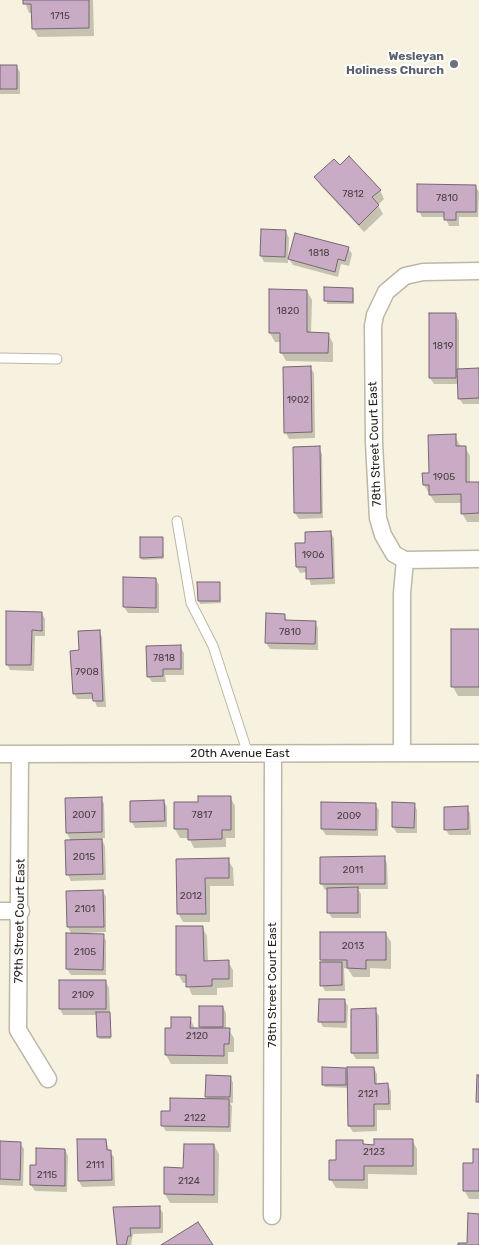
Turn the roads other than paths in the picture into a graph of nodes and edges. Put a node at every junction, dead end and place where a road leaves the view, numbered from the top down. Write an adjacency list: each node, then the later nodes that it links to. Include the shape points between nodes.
1 (479, 271): 6 (street, 78th Street Court East, via 424,272 404,276 386,292 373,326 376,499 383,535 394,554)
2 (0, 358): 3 (lane)
3 (57, 359)
4 (177, 521): 11 (lane, via 192,603 213,646)
5 (479, 559): 6 (street)
6 (405, 560): 7 (street)
7 (402, 752): 8 (street, 20th Avenue East); 12 (street, 20th Avenue East)
8 (479, 753)
9 (0, 754): 10 (street, 20th Avenue East)
10 (20, 754): 11 (street, 20th Avenue East); 13 (street, 79th Street Court East)
11 (248, 754): 12 (street, 20th Avenue East)
12 (273, 754): 16 (street, 78th Street Court East)
13 (21, 910): 14 (street); 15 (street, 79th Street Court East, via 18,1030)
14 (0, 911)
15 (48, 1080)
16 (272, 1216)

